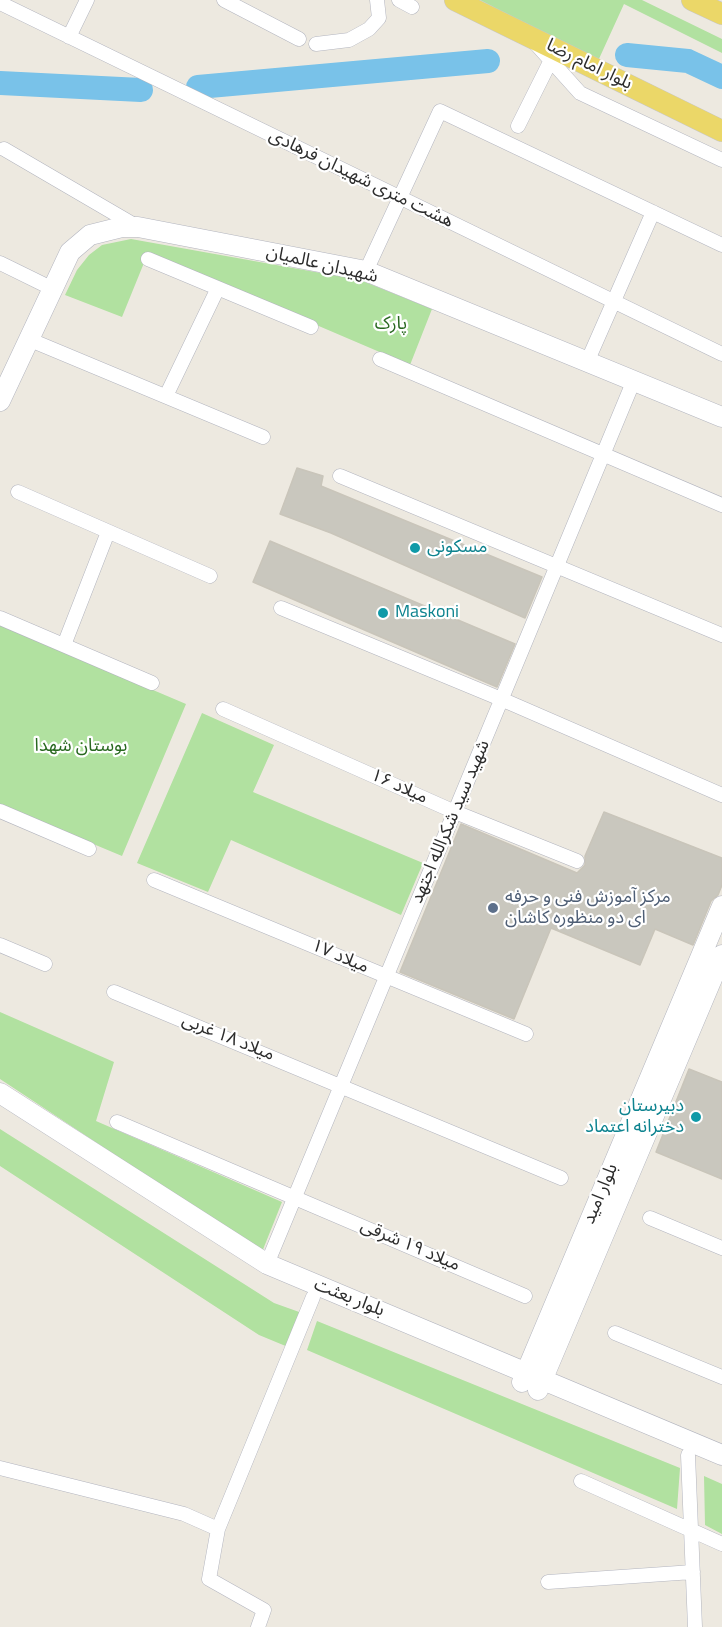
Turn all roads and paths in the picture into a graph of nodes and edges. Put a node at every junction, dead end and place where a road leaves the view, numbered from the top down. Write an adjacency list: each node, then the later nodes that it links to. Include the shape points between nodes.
1 (87, 0): 10 (street)
2 (224, 0): 12 (street)
3 (377, 0): 13 (street, via 379,18 369,29 348,40)
4 (399, 0): 8 (street)
5 (455, 0): 11 (main road, بلوار امام رضا)
6 (692, 0): 9 (main road)
7 (0, 3): 10 (street, هشت متری شهیدان فرهادی)
8 (412, 7)
9 (722, 15)
10 (69, 36): 19 (street, هشت متری شهیدان فرهادی)
11 (529, 36): 14 (street); 16 (main road, بلوار امام رضا)
12 (299, 39)
13 (316, 44)
14 (551, 60): 15 (street); 18 (street, via 580,93)
15 (518, 126)
16 (722, 131)
17 (4, 149): 21 (street)
18 (722, 160)
19 (399, 197): 20 (street, via 440,111); 25 (street); 28 (street, هشت متری شهیدان فرهادی)
20 (652, 212): 22 (street); 28 (street)
21 (138, 227): 25 (main road, شهیدان عالمیان); 26 (main road, شهیدان عالمیان, via 107,229 80,242 70,252)
22 (722, 245)
23 (148, 259): 27 (street)
24 (0, 263): 26 (street)
25 (366, 271): 33 (main road, شهیدان عالمیان)
26 (51, 288): 30 (main road, شهیدان عالمیان)
27 (216, 290): 29 (street); 36 (street)
28 (614, 302): 31 (street, هشت متری شهیدان فرهادی); 33 (street)
29 (311, 327)
30 (28, 339): 34 (main road, شهیدان عالمیان); 36 (street)
31 (722, 354)
32 (380, 359): 40 (street)
33 (588, 360): 35 (main road, شهیدان عالمیان)
34 (5, 375): 37 (main road, شهیدان عالمیان)
35 (634, 380): 38 (main road, شهیدان عالمیان); 40 (street, شهید سید شکرالله اجتهد)
36 (166, 396): 39 (street)
37 (0, 401)
38 (722, 417)
39 (262, 437)
40 (603, 454): 43 (street); 45 (street, شهید سید شکرالله اجتهد)
41 (340, 476): 45 (street)
42 (18, 492): 44 (street)
43 (722, 505)
44 (108, 532): 46 (street); 50 (street)
45 (557, 566): 49 (street); 52 (street, شهید سید شکرالله اجتهد)
46 (210, 576)
47 (281, 608): 52 (street)
48 (0, 618): 50 (street)
49 (722, 635)
50 (64, 645): 51 (street)
51 (152, 683)
52 (501, 699): 54 (street); 56 (street, شهید سید شکرالله اجتهد)
53 (223, 708): 56 (street, میلاد ۱۶)
54 (722, 795)
55 (0, 811): 57 (street)
56 (455, 812): 58 (street, میلاد ۱۶); 65 (street, شهید سید شکرالله اجتهد)
57 (89, 849)
58 (577, 861)
59 (154, 880): 65 (street, میلاد ۱۷)
60 (722, 906): 64 (main road, بلوار امید)
61 (0, 945): 63 (street)
62 (722, 955): 64 (main road, بلوار امید)
63 (45, 964)
64 (704, 972): 81 (main road, بلوار امید)
65 (386, 976): 67 (street, میلاد ۱۷); 68 (street, شهید سید شکرالله اجتهد)
66 (114, 992): 68 (street, میلاد ۱۸ غربی)
67 (526, 1034)
68 (341, 1085): 72 (street, میلاد ۱۸ غربی); 73 (street, شهید سید شکرالله اجتهد)
69 (0, 1093): 76 (main road, بلوار بعثت)
70 (0, 1108): 78 (main road, بلوار بعثت, via 262,1276)
71 (117, 1122): 73 (street, میلاد ۱۹ شرقی)
72 (561, 1178)
73 (295, 1196): 76 (street, شهید سید شکرالله اجتهد); 77 (street, میلاد ۱۹ شرقی)
74 (650, 1218): 75 (street)
75 (722, 1248)
76 (267, 1264): 81 (main road, بلوار بعثت)
77 (525, 1296)
78 (313, 1297): 81 (main road, بلوار بعثت); 87 (street)
79 (615, 1333): 80 (street)
80 (722, 1377)
81 (532, 1381): 82 (main road, بلوار بعثت); 83 (main road, بلوار بعثت)
82 (688, 1455): 85 (main road, بلوار بعثت); 88 (street)
83 (722, 1455)
84 (0, 1468): 87 (street, via 184,1514)
85 (722, 1469)
86 (581, 1481): 88 (street)
87 (218, 1529): 92 (street, via 210,1579 264,1610)
88 (691, 1530): 89 (street); 90 (street)
89 (722, 1544)
90 (693, 1572): 91 (street); 93 (street)
91 (548, 1581)
92 (258, 1627)
93 (695, 1627)

